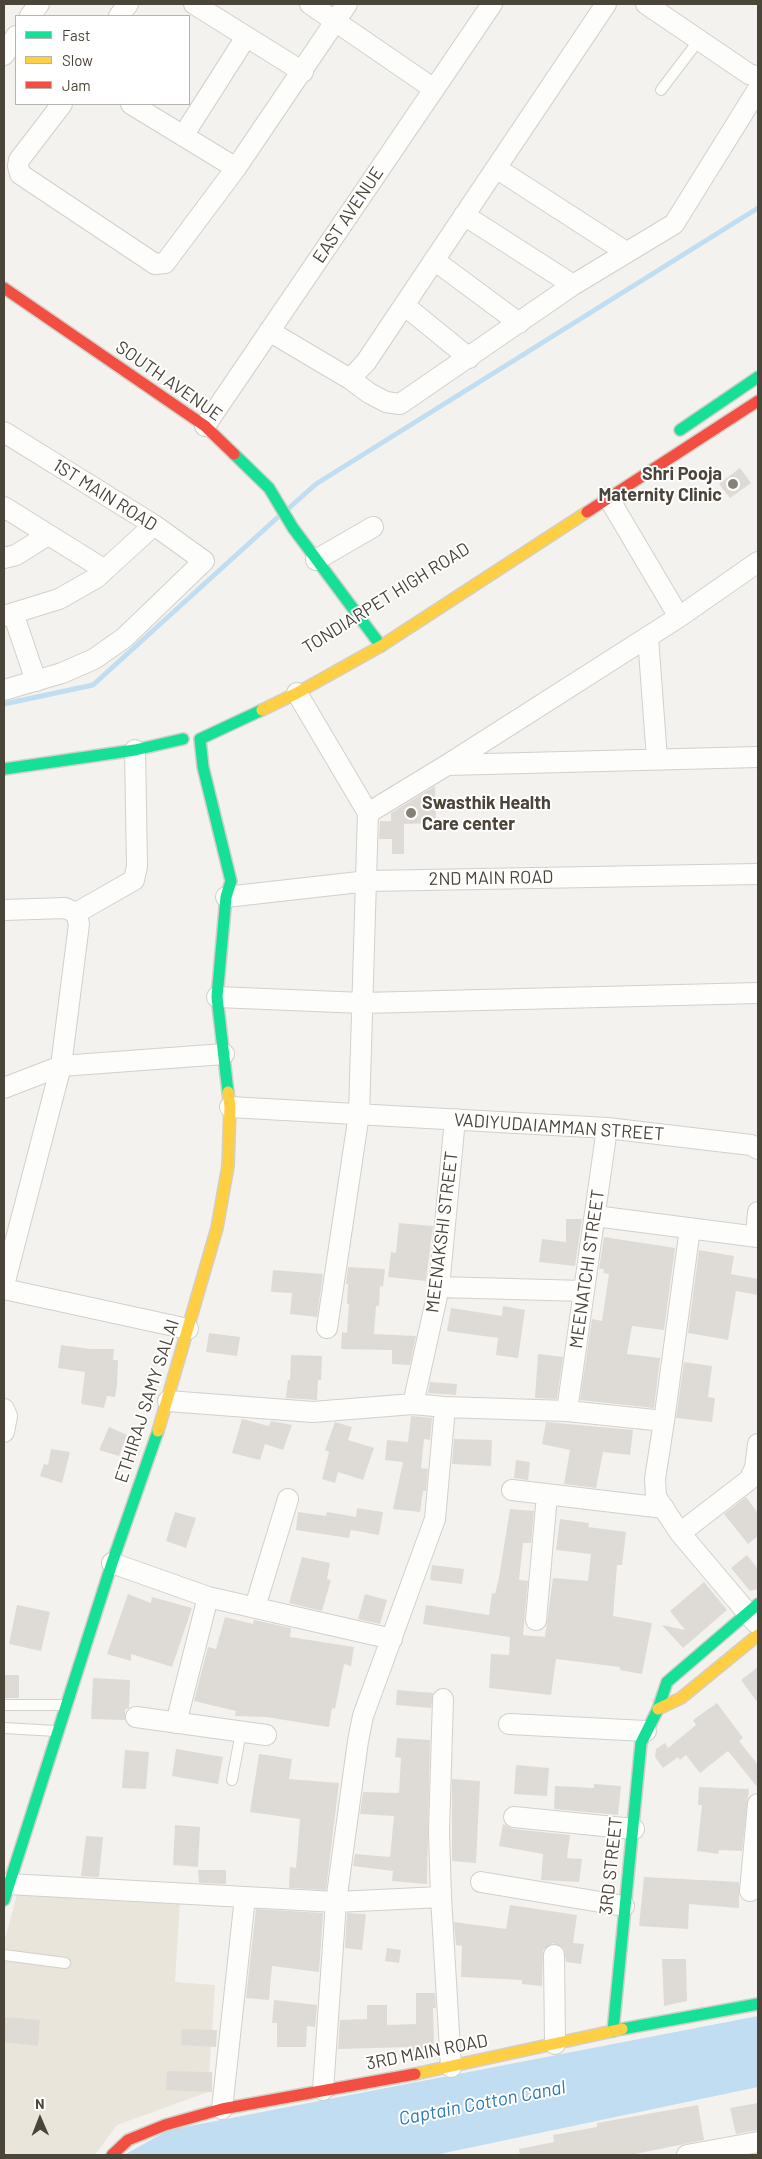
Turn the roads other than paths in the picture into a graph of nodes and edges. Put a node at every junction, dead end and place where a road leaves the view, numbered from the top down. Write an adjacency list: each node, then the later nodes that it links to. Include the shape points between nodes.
1 (39, 4): 9 (street)
2 (128, 4): 10 (street)
3 (310, 4): 11 (street)
4 (347, 4): 11 (street)
5 (492, 4): 18 (street, EAST AVENUE)
6 (606, 4): 25 (street)
7 (646, 4): 14 (street)
8 (193, 10): 12 (street)
9 (31, 15)
10 (120, 15)
11 (336, 21): 16 (street); 18 (street)
12 (246, 37): 16 (street); 23 (street)
13 (15, 38): 15 (street)
14 (699, 40): 17 (street); 20 (lane)
15 (4, 55)
16 (303, 72): 24 (street)
17 (758, 77)
18 (434, 89): 33 (street, EAST AVENUE)
19 (758, 89): 27 (street, via 674,224)
20 (661, 90)
21 (61, 105): 24 (street, via 20,160 20,174 155,264 165,264 176,252)
22 (135, 105): 23 (street)
23 (183, 136): 24 (street)
24 (236, 168)
25 (496, 168): 26 (street); 27 (street)
26 (464, 215): 28 (street); 29 (street)
27 (626, 252): 29 (street)
28 (434, 260): 31 (street); 32 (street)
29 (573, 285): 32 (street)
30 (4, 288): 38 (street, SOUTH AVENUE)
31 (404, 305): 34 (street); 36 (street, via 366,362)
32 (518, 323): 34 (street)
33 (270, 331): 36 (street); 38 (street, EAST AVENUE)
34 (469, 358): 36 (street, via 400,404 386,402)
35 (758, 377): 40 (street)
36 (350, 379)
37 (758, 401): 41 (street, TONDIARPET HIGH ROAD)
38 (205, 426): 47 (street, SOUTH AVENUE, via 269,488)
39 (4, 432): 43 (street, 1ST MAIN ROAD)
40 (670, 436)
41 (608, 498): 51 (street); 53 (street, TONDIARPET HIGH ROAD)
42 (4, 507): 45 (street)
43 (154, 525): 49 (street); 54 (street, 1ST MAIN ROAD, via 204,561 124,638 94,659)
44 (373, 527): 47 (street)
45 (48, 535): 46 (street, via 16,555); 49 (street)
46 (4, 558)
47 (316, 560): 53 (street, SOUTH AVENUE)
48 (758, 562): 51 (street)
49 (105, 570): 50 (street, via 60,599)
50 (8, 615): 54 (street)
51 (679, 617): 52 (street)
52 (648, 637): 61 (street); 62 (street)
53 (381, 646): 56 (street, TONDIARPET HIGH ROAD)
54 (36, 681): 55 (street)
55 (4, 690)
56 (297, 693): 58 (street, TONDIARPET HIGH ROAD); 64 (street)
57 (189, 725): 59 (street, via 184,744)
58 (200, 739): 67 (street, ETHIRAJ SAMY SALAI, via 203,767 231,881)
59 (135, 750): 63 (street); 69 (street, via 137,866 134,880)
60 (758, 757): 61 (street)
61 (657, 760): 62 (street)
62 (447, 765): 64 (street)
63 (4, 769)
64 (368, 813): 66 (street)
65 (758, 874): 66 (street, 2ND MAIN ROAD)
66 (368, 880): 67 (street, 2ND MAIN ROAD); 72 (street)
67 (222, 891): 71 (street, ETHIRAJ SAMY SALAI)
68 (4, 910): 69 (street, via 65,908)
69 (76, 913): 74 (street, via 79,924)
70 (758, 993): 72 (street)
71 (217, 997): 72 (street); 73 (street, ETHIRAJ SAMY SALAI)
72 (363, 1003): 77 (street)
73 (224, 1054): 74 (street); 76 (street, ETHIRAJ SAMY SALAI)
74 (61, 1066): 75 (street); 85 (street)
75 (4, 1088)
76 (230, 1107): 77 (street, VADIYUDAIAMMAN STREET); 89 (street, ETHIRAJ SAMY SALAI, via 228,1166 217,1228)
77 (359, 1114): 78 (street, VADIYUDAIAMMAN STREET); 88 (street)
78 (455, 1119): 79 (street, VADIYUDAIAMMAN STREET); 86 (street, MEENAKSHI STREET)
79 (607, 1128): 80 (street, VADIYUDAIAMMAN STREET); 82 (street, MEENATCHI STREET)
80 (758, 1149)
81 (758, 1212): 84 (street)
82 (595, 1216): 83 (street); 87 (street, MEENATCHI STREET)
83 (690, 1228): 84 (street); 95 (street)
84 (757, 1236)
85 (4, 1287): 89 (street)
86 (440, 1287): 87 (street); 91 (street, MEENAKSHI STREET)
87 (584, 1291): 94 (street, MEENATCHI STREET)
88 (327, 1328)
89 (188, 1329): 90 (street, ETHIRAJ SAMY SALAI)
90 (168, 1401): 91 (street, via 313,1412); 103 (street, ETHIRAJ SAMY SALAI)
91 (413, 1404): 92 (street)
92 (445, 1407): 94 (street); 109 (street, via 435,1519)
93 (4, 1409): 96 (street, via 7,1416)
94 (567, 1411): 95 (street)
95 (664, 1421): 101 (street, via 655,1488 656,1497)
96 (4, 1432)
97 (758, 1444): 102 (street, via 755,1468 749,1480)
98 (512, 1490): 99 (street)
99 (547, 1495): 101 (street); 107 (street)
100 (288, 1499): 105 (street)
101 (664, 1508): 102 (street)
102 (680, 1533): 106 (street)
103 (112, 1563): 104 (street); 112 (street, ETHIRAJ SAMY SALAI)
104 (208, 1597): 105 (street); 115 (street)
105 (255, 1608): 109 (street)
106 (755, 1614): 113 (street, 3RD STREET, via 667,1682)
107 (536, 1620)
108 (758, 1635): 113 (street, via 681,1698)
109 (392, 1639): 131 (street, via 363,1716)
110 (443, 1699): 130 (street)
111 (4, 1705): 112 (lane)
112 (65, 1706): 118 (street, ETHIRAJ SAMY SALAI)
113 (658, 1709): 120 (street, 3RD STREET)
114 (136, 1717): 115 (street)
115 (176, 1723): 119 (street)
116 (509, 1724): 120 (street)
117 (4, 1728): 118 (lane)
118 (57, 1731): 127 (street, ETHIRAJ SAMY SALAI)
119 (241, 1732): 121 (street); 122 (lane)
120 (646, 1732): 125 (street, 3RD STREET, via 641,1743)
121 (266, 1735)
122 (232, 1780)
123 (758, 1804): 128 (street)
124 (514, 1817): 125 (street)
125 (634, 1829): 132 (street, 3RD STREET)
126 (481, 1882): 132 (street)
127 (6, 1892): 129 (street)
128 (750, 1892)
129 (245, 1897): 131 (street); 141 (street)
130 (441, 1898): 131 (street); 139 (street)
131 (336, 1902): 140 (street)
132 (624, 1906): 137 (street, 3RD STREET)
133 (4, 1954): 135 (lane)
134 (554, 1955): 138 (street)
135 (65, 1963)
136 (758, 2004): 137 (street, 3RD MAIN ROAD)
137 (613, 2031): 138 (street, 3RD MAIN ROAD)
138 (555, 2044): 139 (street, 3RD MAIN ROAD)
139 (450, 2067): 140 (street, 3RD MAIN ROAD)
140 (323, 2090): 141 (street, 3RD MAIN ROAD)
141 (222, 2109): 143 (street, 3RD MAIN ROAD, via 165,2125 128,2140)
142 (758, 2142): 144 (street)
143 (112, 2155)
144 (687, 2155)

